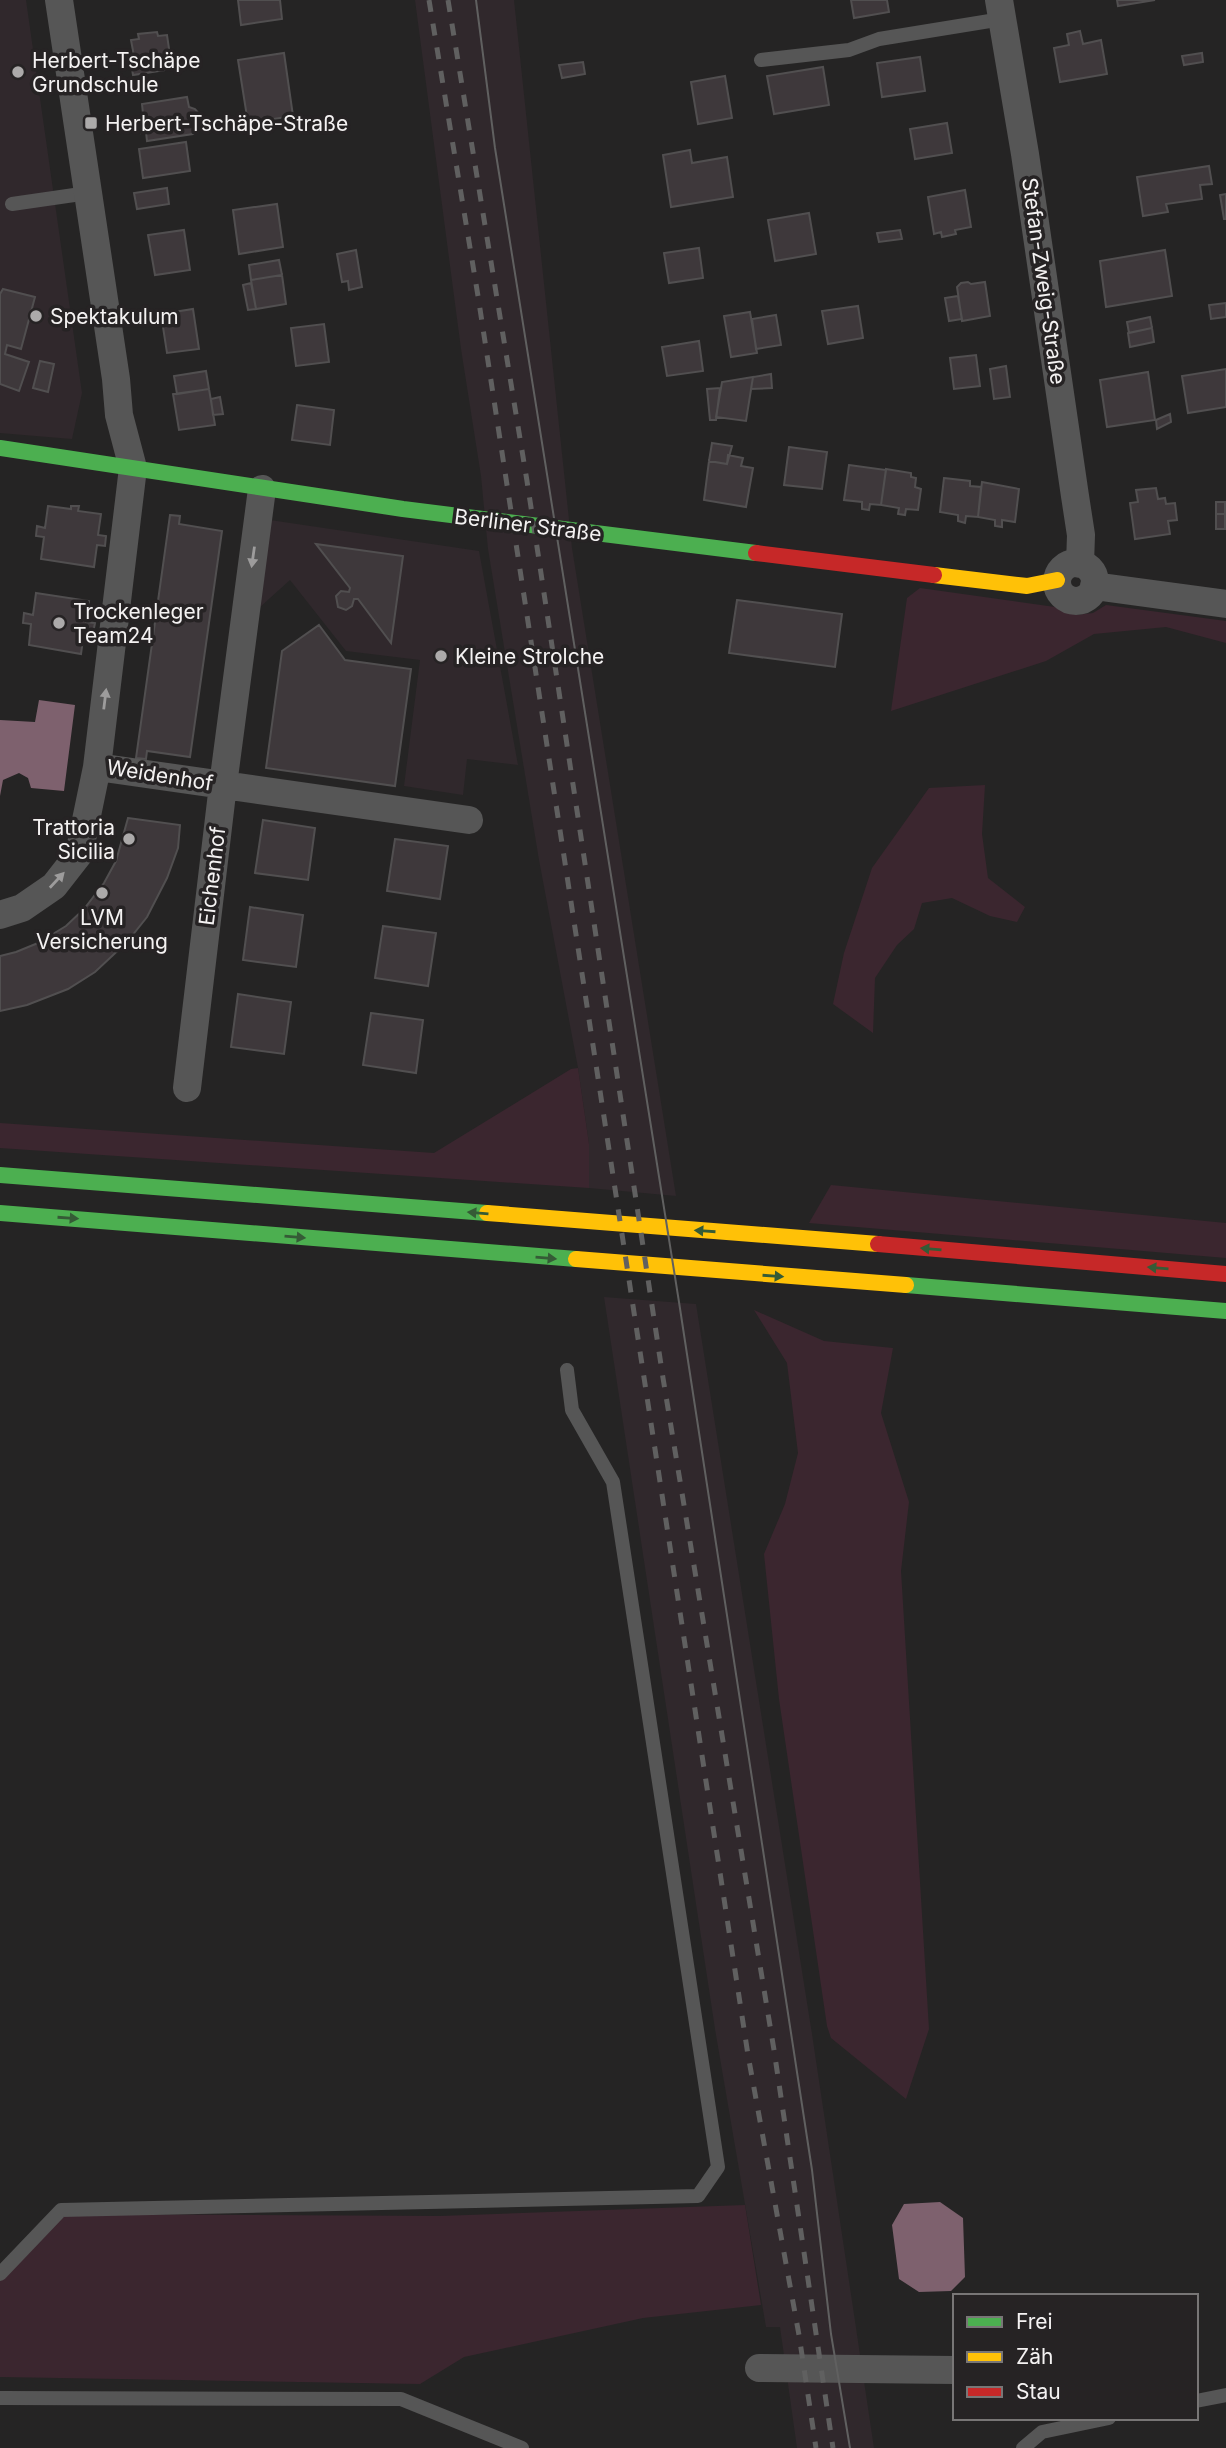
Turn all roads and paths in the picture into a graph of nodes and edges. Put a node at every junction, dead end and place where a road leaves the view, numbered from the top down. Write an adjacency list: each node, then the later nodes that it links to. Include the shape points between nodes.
1 (58, 0): 4 (street)
2 (1000, 10): 3 (lane, via 849,50); 9 (street, Stefan-Zweig-Straße)
3 (761, 60)
4 (88, 193): 5 (lane); 7 (street, via 119,415)
5 (12, 204)
6 (0, 448): 7 (main road, Berliner Straße)
7 (133, 468): 8 (main road, Berliner Straße); 12 (street, Weidenhof, one-way to 7)
8 (262, 489): 10 (main road, Berliner Straße, via 1027,586); 13 (street, Weidenhof, one-way to 13)
9 (1087, 575): 10 (street, Berliner Straße, via 1086,598 1071,601 1059,591); 11 (street)
10 (1057, 580)
11 (1226, 604)
12 (97, 767): 13 (street, Weidenhof); 15 (street, one-way to 12, via 22,908 54,886 79,855)
13 (223, 785): 14 (street); 16 (street, Eichenhof)
14 (469, 820)
15 (0, 915)
16 (187, 1088)
17 (0, 1175): 19 (main road, one-way to 17)
18 (0, 1213): 20 (main road, one-way to 20)
19 (1226, 1274)
20 (1226, 1311)
21 (567, 1370): 22 (lane, via 572,1410 614,1482 718,2167 698,2196 61,2210)
22 (0, 2274)
23 (759, 2368): 24 (street)
24 (953, 2370)
25 (1226, 2395): 27 (lane)
26 (0, 2398): 29 (lane, via 401,2399)
27 (1198, 2401)
28 (1099, 2420): 30 (lane, via 1041,2432)
29 (522, 2448)
30 (1023, 2448)

